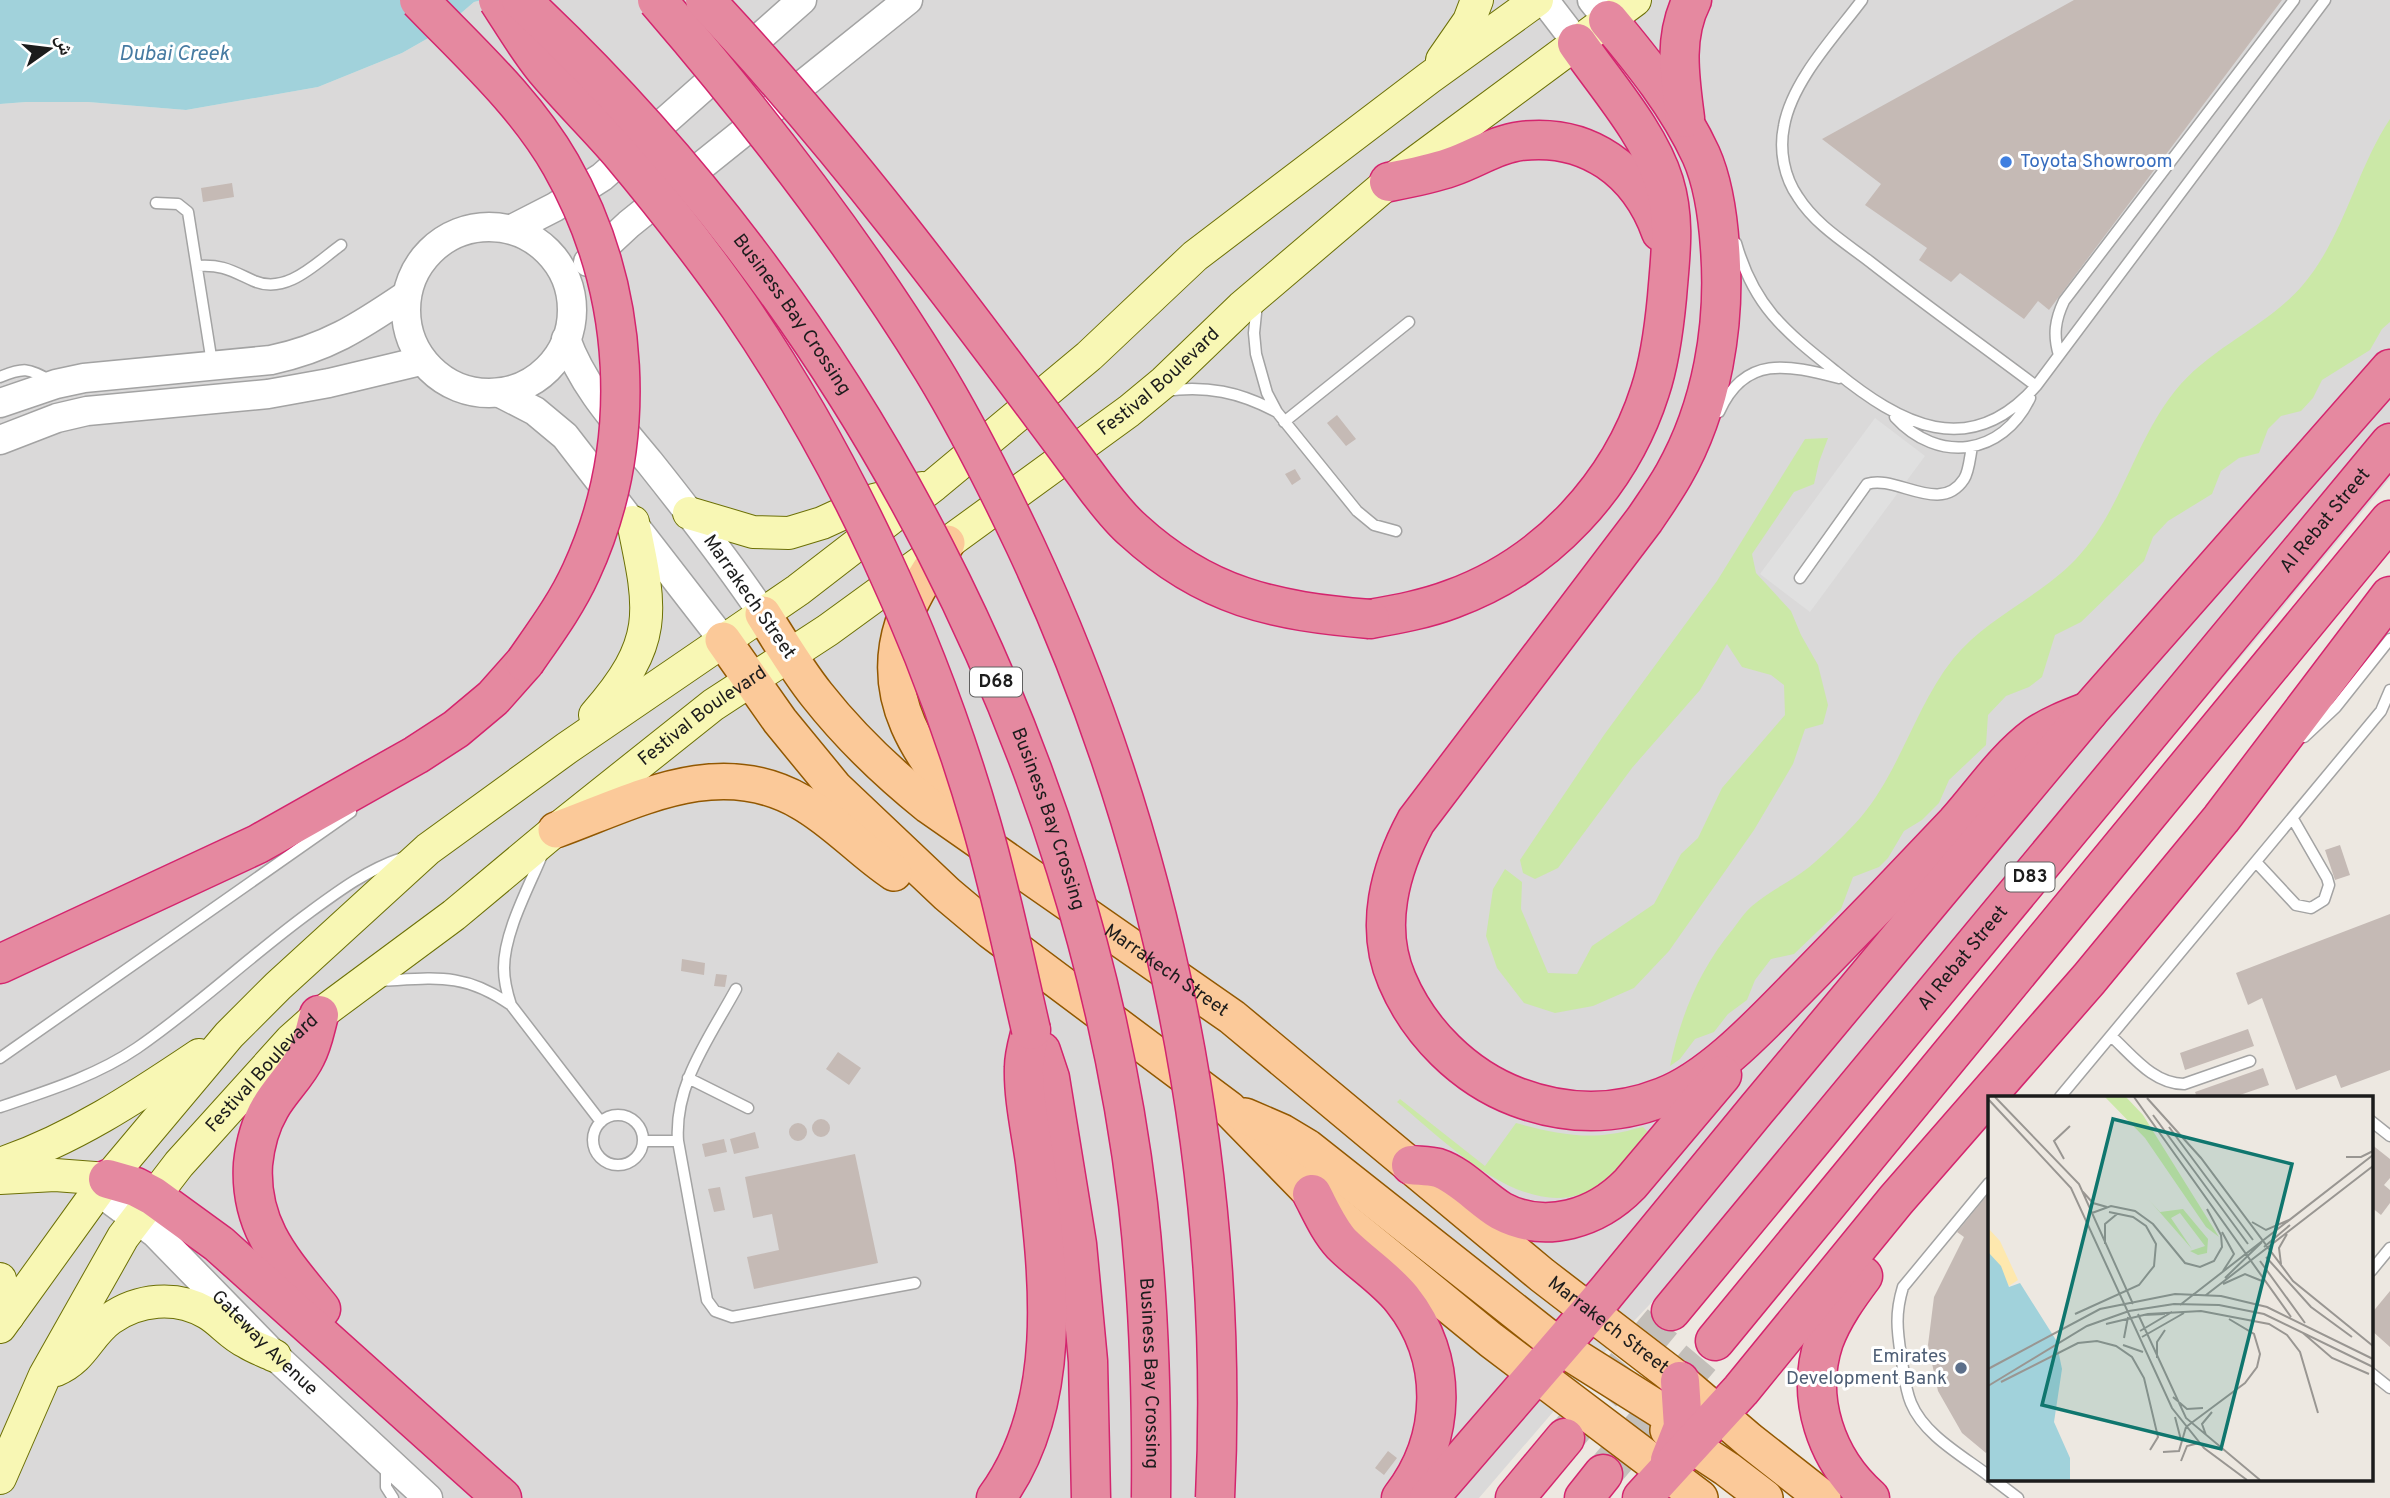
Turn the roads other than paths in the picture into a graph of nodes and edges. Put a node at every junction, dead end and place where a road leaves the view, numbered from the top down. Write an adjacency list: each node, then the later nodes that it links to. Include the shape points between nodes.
1 (419, 0): 67 (highway, bridge, via 530,119 560,163 602,260 615,312 621,365 613,471 581,572 556,619 493,698)
2 (498, 0): 82 (highway, bridge, via 545,69 681,226 793,390 841,477 890,578 958,751 1000,891)
3 (521, 0): 130 (highway, Business Bay Crossing / D68, bridge, via 638,117 779,292 848,395 910,501 1015,725 1091,959 1118,1080 1138,1203 1149,1324)
4 (657, 0): 131 (highway, bridge, via 792,165 867,267 934,372 995,482 1049,596 1095,713 1152,900 1190,1078 1207,1203 1216,1328)
5 (705, 0): 25 (highway, bridge, via 848,162 1131,528 1171,562 1217,587 1266,605 1370,619 1412,611 1491,582 1560,533 1590,502 1635,430 1661,349)
6 (802, 0): 22 (street, via 602,177)
7 (908, 0): 26 (street, via 622,229)
8 (1477, 0): 17 (main road, via 1469,21)
9 (1537, 0): 17 (main road)
10 (1544, 0): 16 (street)
11 (1692, 0): 18 (highway, via 1679,58)
12 (1862, 0): 38 (lane, via 1791,102 1782,153 1788,178 1808,212 1823,225)
13 (2294, 0): 31 (lane, via 2064,301 2054,327)
14 (2325, 0): 31 (lane)
15 (1612, 7): 16 (main road, Festival Boulevard); 18 (highway)
16 (1577, 43): 19 (main road, Festival Boulevard); 25 (highway, via 1638,130 1660,172 1672,221)
17 (1429, 78): 49 (main road, via 1195,256 1090,356)
18 (1685, 123): 20 (highway)
19 (1389, 182): 25 (highway, via 1452,167 1520,141 1549,139 1577,145 1623,171 1641,191 1654,213); 27 (main road, Festival Boulevard)
20 (1712, 187): 36 (lane, via 1752,287 1778,323); 81 (highway, via 1722,270 1721,312 1716,354 1685,465 1416,821 1401,849 1386,914 1396,978 1414,1014 1440,1046 1471,1072 1536,1104 1601,1112 1665,1097 1694,1082)
21 (156, 203): 24 (lane, via 186,208)
22 (512, 229): 26 (street, via 541,243); 28 (street, via 481,228 452,237 427,255)
23 (341, 245): 24 (lane, via 294,279 275,285 218,265)
24 (197, 265): 33 (lane)
25 (1669, 268)
26 (569, 282): 30 (street, via 572,311)
27 (1258, 293): 40 (main road, Festival Boulevard); 43 (lane, via 1256,354)
28 (405, 296): 32 (street, via 407,332); 33 (street, via 354,330 314,349 271,360)
29 (1409, 322): 44 (lane)
30 (566, 339): 39 (street, via 546,368); 50 (street, Marrakech Street, via 590,388)
31 (2059, 355): 38 (lane)
32 (421, 361): 39 (street, via 456,387); 46 (street, via 268,394 86,411)
33 (212, 366): 37 (street)
34 (2390, 369): 64 (highway)
35 (0, 377): 37 (lane, via 28,370)
36 (1845, 380): 42 (lane); 45 (lane, via 1789,368 1756,371 1731,388)
37 (56, 384): 41 (street)
38 (2036, 386): 42 (lane, via 2012,409 1967,427 1918,424); 48 (lane, via 2004,431)
39 (500, 393): 52 (street, Marrakech Street, via 535,411 565,436)
40 (1148, 396): 43 (lane, via 1184,388 1221,390); 54 (main road, Festival Boulevard)
41 (0, 403)
42 (1888, 410): 48 (lane, via 1919,438 1936,445)
43 (1277, 412): 44 (lane)
44 (1284, 422): 53 (lane, via 1357,510 1374,525)
45 (1714, 424)
46 (0, 440)
47 (2390, 443): 109 (highway, Al Rebat Street / D83)
48 (1972, 447): 55 (lane, via 1965,479 1950,492 1933,495 1877,481 1867,484)
49 (934, 485): 50 (main road, via 870,501 789,533 753,532); 57 (main road)
50 (689, 513): 57 (street, Marrakech Street)
51 (2390, 520): 112 (highway, D83)
52 (633, 522): 59 (street, Marrakech Street); 65 (main road, via 647,594 644,634 623,682)
53 (1396, 531)
54 (947, 543): 60 (main road, Festival Boulevard); 73 (main road, via 902,623 896,672 899,697 917,746)
55 (1800, 578)
56 (2390, 596): 66 (highway)
57 (763, 614): 59 (main road); 60 (main road, Marrakech Street)
58 (2390, 639): 66 (lane, via 2336,707)
59 (723, 640): 61 (main road, Marrakech Street); 65 (main road)
60 (790, 655): 61 (main road, Festival Boulevard); 73 (main road, Marrakech Street, via 816,693 869,753 929,806)
61 (751, 680): 71 (main road, Festival Boulevard); 75 (main road, Marrakech Street, via 835,789)
62 (2390, 690): 63 (lane)
63 (2385, 708): 70 (lane)
64 (2089, 711): 81 (highway, via 2036,736 2014,756 1958,821); 110 (highway)
65 (567, 748): 72 (main road)
66 (2282, 753): 103 (highway)
67 (416, 755): 68 (lane); 76 (highway, via 258,844)
68 (376, 792)
69 (358, 808): 85 (lane)
70 (2293, 819): 74 (lane); 74 (lane, via 2327,878 2324,900 2311,908 2296,905)
71 (553, 832): 75 (main road, via 686,784 744,782 803,803 895,873); 77 (main road, Festival Boulevard); 79 (lane, via 507,944 504,966)
72 (428, 849): 83 (main road); 89 (lane, via 355,879 135,1049 79,1080)
73 (999, 854): 98 (main road, Marrakech Street, via 1232,1017)
74 (2256, 862): 84 (lane)
75 (947, 894): 91 (main road, Marrakech Street)
76 (0, 964)
77 (364, 982): 79 (lane, via 459,980 485,988); 80 (main road, Festival Boulevard)
78 (736, 989): 87 (lane)
79 (511, 1005): 92 (lane)
80 (318, 1015): 104 (main road, Festival Boulevard, via 269,1061); 118 (highway, via 307,1054 269,1109 260,1131 254,1154 254,1200 260,1222 281,1260)
81 (1764, 1021): 98 (highway, via 1630,1184 1588,1215 1554,1222 1519,1218 1444,1171)
82 (1031, 1030): 128 (highway, via 1023,1068 1045,1262 1044,1380 1029,1435); 129 (highway, via 1048,1070 1077,1244 1088,1361)
83 (229, 1035): 97 (main road, via 102,1119); 101 (main road)
84 (2111, 1036): 86 (lane, via 2154,1075 2174,1084); 88 (lane)
85 (0, 1058)
86 (2250, 1061)
87 (688, 1078): 90 (lane); 96 (lane, via 678,1115)
88 (2061, 1096)
89 (0, 1107)
90 (748, 1108)
91 (1229, 1109): 102 (main road, Marrakech Street); 114 (main road, via 1307,1146)
92 (601, 1122): 95 (lane, via 617,1115 632,1120); 95 (lane, via 594,1144 608,1163 631,1161)
93 (2372, 1122): 94 (lane)
94 (2390, 1136)
95 (643, 1141): 96 (lane)
96 (678, 1141): 108 (lane, via 705,1294 720,1314 732,1317)
97 (0, 1164)
98 (1411, 1165): 110 (main road, Marrakech Street)
99 (0, 1178): 101 (main road, via 55,1175)
100 (1988, 1183): 122 (lane, via 1902,1287 1896,1307 1911,1404 1933,1432)
101 (103, 1185): 104 (highway, via 136,1187); 111 (main road)
102 (1312, 1194): 114 (main road, Marrakech Street, via 1476,1328); 132 (highway, via 1338,1239 1412,1312 1429,1349 1437,1389 1434,1429 1421,1467)
103 (1896, 1200): 119 (highway, via 1741,1390); 138 (highway, via 1873,1260 1832,1322 1819,1362 1818,1405 1828,1442 1848,1476)
104 (145, 1207): 113 (street, Gateway Avenue, via 155,1233); 116 (main road, Festival Boulevard, via 110,1258); 118 (highway, via 219,1244)
105 (2390, 1248): 106 (lane)
106 (2372, 1270)
107 (0, 1279): 111 (main road)
108 (915, 1283)
109 (1671, 1311)
110 (1589, 1312): 114 (highway); 119 (main road, Marrakech Street)
111 (4, 1322)
112 (1715, 1341)
113 (275, 1356): 116 (main road, via 244,1342 205,1312 180,1303 154,1301 108,1320 78,1357); 121 (street, Gateway Avenue)
114 (1548, 1360): 119 (main road, Marrakech Street); 119 (main road, via 1667,1413); 133 (highway)
115 (2372, 1374): 117 (lane)
116 (45, 1375): 123 (main road, Festival Boulevard)
117 (2390, 1388)
118 (400, 1406): 127 (highway)
119 (1680, 1437): 135 (main road, Marrakech Street); 136 (main road); 137 (main road, Marrakech Street)
120 (1565, 1438): 134 (highway)
121 (386, 1461): 125 (lane, via 386,1487); 126 (street, Gateway Avenue)
122 (1988, 1475)
123 (0, 1478)
124 (1995, 1480): 139 (lane)
125 (393, 1498)
126 (428, 1498)
127 (502, 1498)
128 (996, 1498)
129 (1091, 1498)
130 (1151, 1498)
131 (1215, 1498)
132 (1401, 1498)
133 (1429, 1498)
134 (1515, 1498)
135 (1700, 1498)
136 (1765, 1498)
137 (1824, 1498)
138 (1870, 1498)
139 (2018, 1498)

